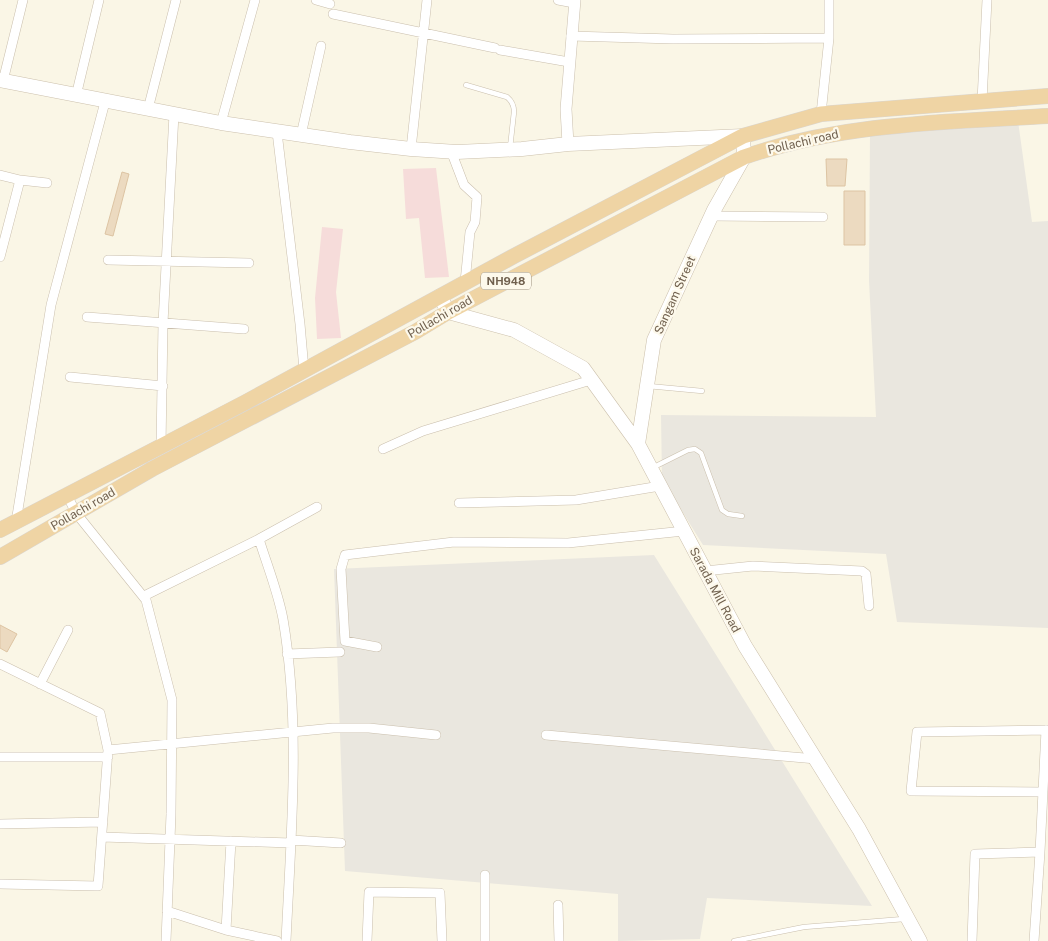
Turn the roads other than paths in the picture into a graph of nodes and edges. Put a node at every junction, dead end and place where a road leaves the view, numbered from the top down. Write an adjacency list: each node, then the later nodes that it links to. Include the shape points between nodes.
1 (23, 0): 18 (street)
2 (99, 0): 20 (street)
3 (176, 0): 24 (street)
4 (255, 0): 28 (street)
5 (316, 0): 11 (street)
6 (427, 0): 13 (street)
7 (558, 0): 10 (street)
8 (829, 0): 15 (street)
9 (987, 0): 23 (street)
10 (575, 2): 14 (street)
11 (330, 4)
12 (333, 14): 13 (street)
13 (424, 33): 17 (street); 33 (street)
14 (571, 36): 15 (street, via 673,40); 17 (street)
15 (829, 38): 26 (street)
16 (321, 46): 30 (street)
17 (569, 62): 32 (street)
18 (2, 80): 20 (main road)
19 (466, 85): 34 (lane, via 507,97 513,103)
20 (76, 96): 22 (main road)
21 (1048, 96): 23 (highway, NH948)
22 (105, 102): 24 (main road); 68 (street, via 51,305)
23 (982, 102): 26 (highway, NH948)
24 (148, 110): 25 (main road)
25 (174, 114): 28 (main road); 44 (street)
26 (821, 114): 31 (highway, NH948)
27 (1048, 116): 36 (highway, Pollachi road / NH948, via 858,130 774,147)
28 (221, 123): 29 (main road)
29 (277, 132): 30 (main road); 52 (street)
30 (301, 135): 33 (main road)
31 (742, 136): 32 (main road); 36 (main road); 46 (highway, NH948)
32 (568, 144): 34 (main road)
33 (411, 149): 35 (main road)
34 (510, 149): 35 (main road)
35 (451, 151): 46 (street, via 464,185 477,197)
36 (744, 157): 40 (main road, Sangam Street); 48 (highway, Pollachi road / NH948)
37 (0, 175): 38 (street)
38 (20, 180): 39 (street); 42 (street)
39 (47, 183)
40 (711, 216): 41 (street); 56 (main road, Sangam Street, via 654,340)
41 (823, 216)
42 (0, 257)
43 (108, 260): 44 (street)
44 (167, 261): 45 (street); 50 (street)
45 (249, 263)
46 (465, 282): 47 (highway, NH948)
47 (440, 296): 48 (main road); 52 (highway, NH948)
48 (448, 312): 54 (main road, Sarada Mill Road, via 514,330 582,368); 66 (highway, Pollachi road / NH948, via 152,469)
49 (86, 317): 50 (street)
50 (164, 323): 51 (street); 55 (street)
51 (244, 328)
52 (304, 370): 59 (highway, NH948)
53 (70, 377): 55 (street)
54 (591, 380): 58 (main road, Sarada Mill Road); 60 (street, via 423,432)
55 (162, 386): 59 (street)
56 (647, 386): 57 (lane); 58 (main road, Sangam Street)
57 (702, 391)
58 (638, 444): 61 (main road, Sarada Mill Road)
59 (161, 446): 63 (highway, NH948)
60 (383, 449)
61 (651, 469): 62 (main road, Sarada Mill Road); 67 (lane, via 695,449 701,453 722,510)
62 (660, 486): 64 (street, via 576,500); 70 (main road, Sarada Mill Road)
63 (67, 495): 66 (street); 68 (highway, NH948)
64 (459, 503)
65 (317, 507): 71 (street)
66 (76, 513): 72 (highway, Pollachi road / NH948); 74 (street)
67 (742, 516)
68 (16, 522): 69 (highway, NH948)
69 (0, 530)
70 (684, 532): 73 (main road, Sarada Mill Road); 77 (street, via 568,543 454,542 345,555 341,569 344,641)
71 (259, 539): 74 (street); 79 (street, via 282,617)
72 (0, 557)
73 (705, 571): 75 (street, via 753,566 862,571 866,574); 89 (main road, Sarada Mill Road, via 745,646)
74 (144, 596): 86 (street, via 172,700)
75 (869, 606)
76 (68, 630): 81 (street)
77 (377, 647)
78 (340, 652): 79 (street)
79 (287, 654): 83 (street)
80 (0, 664): 81 (street)
81 (40, 684): 87 (street, via 100,713)
82 (1047, 730): 90 (street); 90 (street, via 917,732 911,791)
83 (293, 733): 84 (street, via 370,728); 86 (street); 96 (street)
84 (436, 735)
85 (546, 735): 89 (street)
86 (172, 742): 87 (street); 94 (street)
87 (108, 753): 88 (street); 91 (street)
88 (0, 757)
89 (816, 759): 103 (main road, Sarada Mill Road)
90 (1043, 792): 98 (street)
91 (103, 822): 92 (street); 93 (street)
92 (0, 824)
93 (102, 837): 94 (street); 100 (street, via 98,886)
94 (170, 838): 95 (street); 102 (street)
95 (231, 841): 96 (street); 104 (street)
96 (291, 841): 97 (street); 107 (street)
97 (341, 843)
98 (1040, 852): 114 (street, via 975,854); 115 (street)
99 (485, 875): 110 (street)
100 (0, 884)
101 (558, 905): 111 (street)
102 (167, 912): 104 (street); 105 (street)
103 (908, 919): 112 (lane, via 804,927); 113 (main road, Sarada Mill Road)
104 (226, 930): 106 (street)
105 (166, 941)
106 (277, 941)
107 (286, 941)
108 (367, 941): 109 (street, via 369,892 404,892 440,893)
109 (442, 941)
110 (484, 941)
111 (559, 941)
112 (734, 941)
113 (920, 941)
114 (972, 941)
115 (1034, 941)

